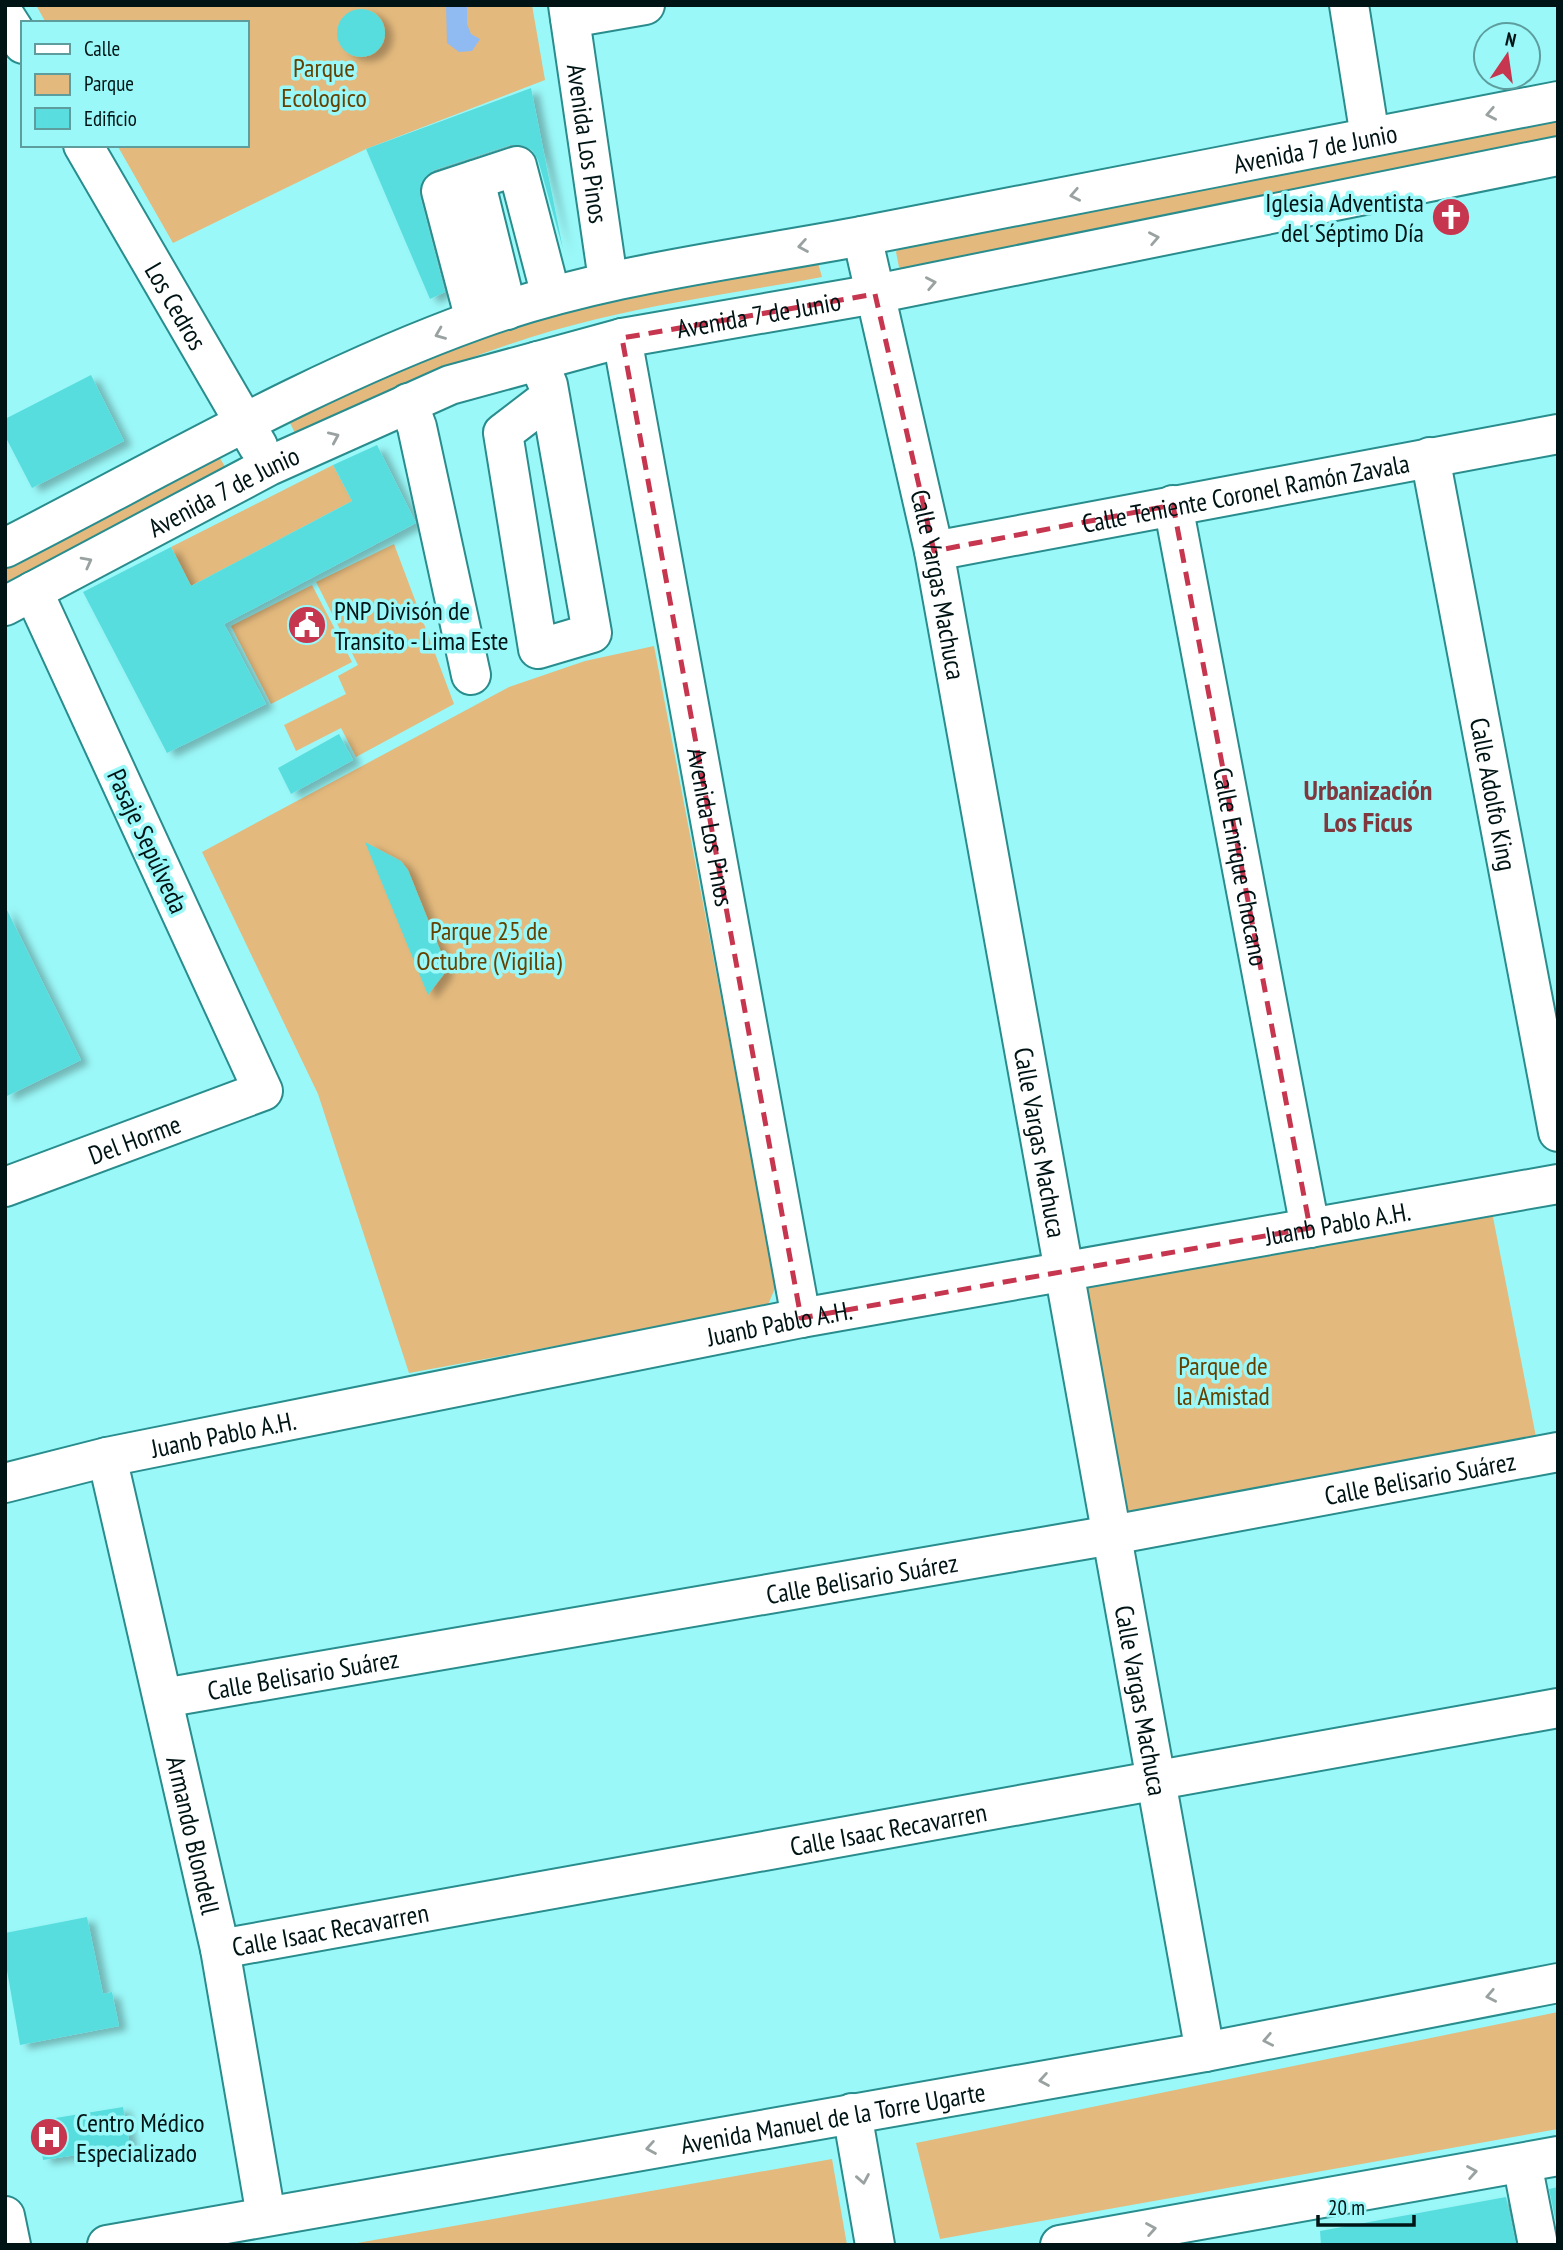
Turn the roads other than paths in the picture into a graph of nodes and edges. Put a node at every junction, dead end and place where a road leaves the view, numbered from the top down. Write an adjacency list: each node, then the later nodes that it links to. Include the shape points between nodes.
1 (645, 5): 3 (street)
2 (1349, 5): 7 (street)
3 (569, 12): 11 (street, Avenida Los Pinos)
4 (5, 16): 5 (street)
5 (21, 41)
6 (1558, 101): 7 (street, Avenida 7 de Junio, one-way to 7)
7 (1370, 137): 10 (street, Avenida 7 de Junio, one-way to 10)
8 (84, 147): 19 (street, Los Cedros)
9 (1558, 156): 12 (street, Avenida 7 de Junio, one-way to 9)
10 (862, 236): 11 (street, Avenida 7 de Junio, one-way to 11); 12 (street, Calle Vargas Machuca)
11 (608, 280): 13 (street, Avenida 7 de Junio)
12 (875, 294): 15 (street, Avenida 7 de Junio); 25 (street, Calle Vargas Machuca)
13 (551, 296): 14 (street, Avenida 7 de Junio); 14 (street, via 517,166 475,180)
14 (491, 315): 19 (street, Avenida 7 de Junio, one-way to 19, via 400,350)
15 (622, 338): 16 (street, Avenida 7 de Junio); 34 (street, Avenida Los Pinos)
16 (538, 361): 17 (street); 18 (street, Avenida 7 de Junio, via 450,385)
17 (550, 397): 17 (street, via 592,633 538,649 503,433)
18 (408, 403): 22 (street, Avenida 7 de Junio, one-way to 18); 27 (street)
19 (244, 423): 22 (street, Los Cedros); 24 (street, Avenida 7 de Junio)
20 (1558, 434): 21 (street, Calle Teniente Coronel Ramón Zavala)
21 (1430, 457): 23 (street, Calle Teniente Coronel Ramón Zavala); 29 (street, Calle Adolfo King)
22 (269, 466): 26 (street, Avenida 7 de Junio, one-way to 22)
23 (1173, 505): 25 (street, Calle Teniente Coronel Ramón Zavala); 32 (street, Calle Enrique Chocano)
24 (9, 537)
25 (934, 551): 33 (street, Calle Vargas Machuca)
26 (19, 598): 28 (street, Pasaje Sepúlveda)
27 (471, 675)
28 (263, 1091): 31 (street, Del Horme)
29 (1558, 1132)
30 (1558, 1184): 32 (street, Juanb Pablo A.H.)
31 (5, 1187)
32 (1310, 1228): 33 (street, Juanb Pablo A.H.)
33 (1064, 1271): 34 (street, Juanb Pablo A.H.); 38 (street, Calle Vargas Machuca)
34 (801, 1318): 36 (street, Juanb Pablo A.H.)
35 (1558, 1452): 38 (street, Calle Belisario Suárez)
36 (107, 1457): 37 (street, Juanb Pablo A.H.); 39 (street, Armando Blondell)
37 (5, 1483)
38 (1112, 1535): 39 (street, Calle Belisario Suárez); 41 (street, Calle Vargas Machuca)
39 (163, 1698): 42 (street, Armando Blondell)
40 (1558, 1707): 41 (street, Calle Isaac Recavarren)
41 (1156, 1780): 42 (street, Calle Isaac Recavarren); 44 (street, Calle Vargas Machuca)
42 (220, 1950): 48 (street, Armando Blondell)
43 (1558, 1983): 44 (street, Avenida Manuel de la Torre Ugarte, one-way to 44)
44 (1205, 2052): 45 (street, Avenida Manuel de la Torre Ugarte, one-way to 45)
45 (852, 2113): 48 (street, Avenida Manuel de la Torre Ugarte, one-way to 48); 51 (street, one-way to 51)
46 (1540, 2160): 52 (street, one-way to 46); 53 (street)
47 (5, 2216): 49 (street)
48 (266, 2216): 50 (street, Avenida Manuel de la Torre Ugarte)
49 (11, 2245)
50 (107, 2245)
51 (875, 2245)
52 (1060, 2245)
53 (1538, 2245)

